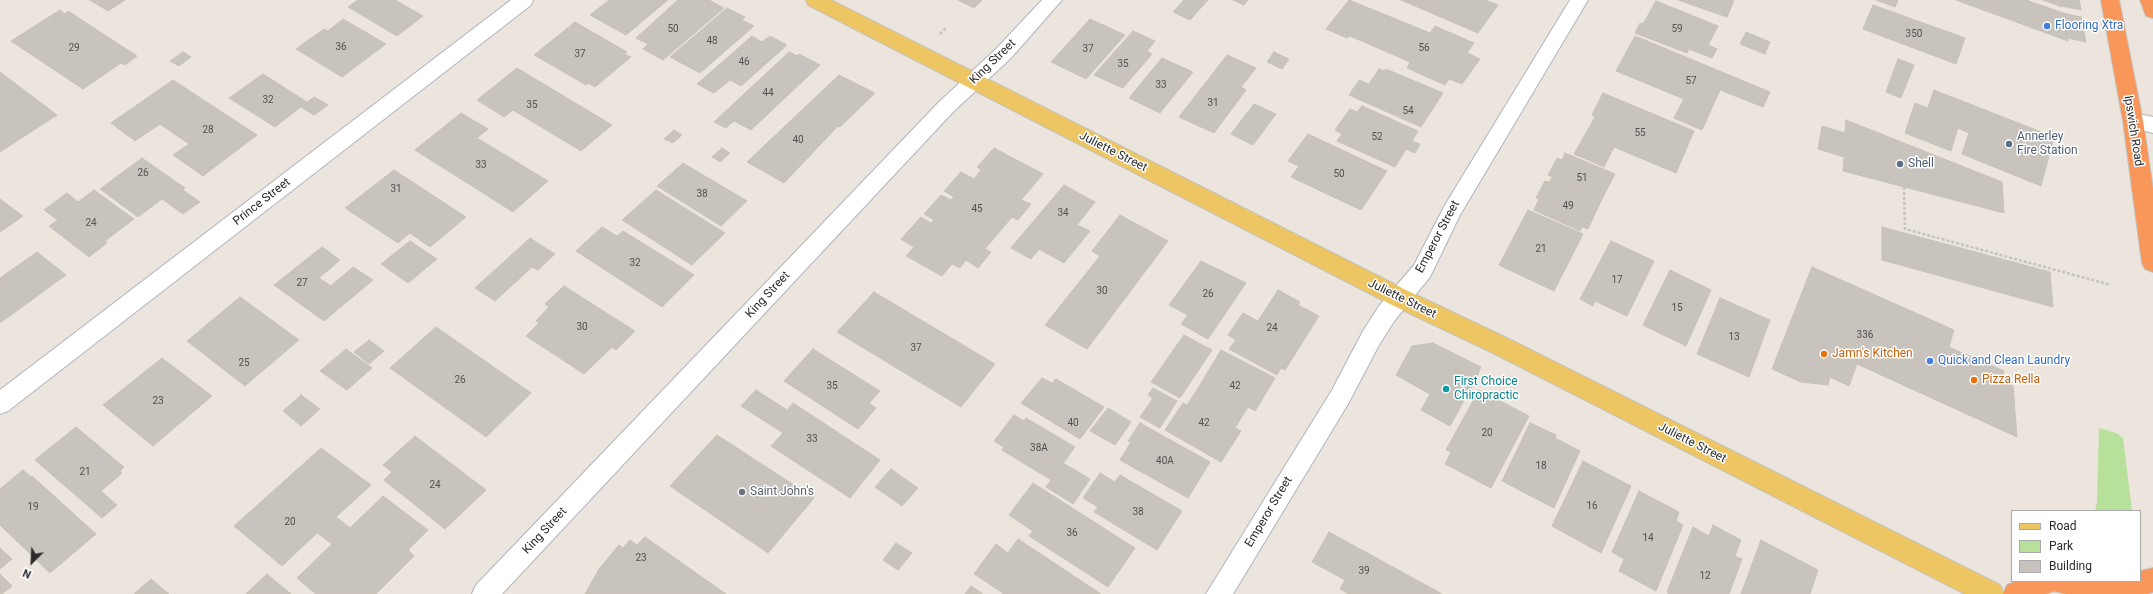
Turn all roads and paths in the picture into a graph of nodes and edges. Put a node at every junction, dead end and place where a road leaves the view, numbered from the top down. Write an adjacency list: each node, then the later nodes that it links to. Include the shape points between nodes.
1 (524, 0): 18 (street, Prince Street)
2 (815, 0): 10 (main road, Juliette Street)
3 (1053, 0): 10 (street, King Street)
4 (1579, 0): 17 (street, Emperor Street, via 1452,211 1422,271)
5 (2110, 0): 11 (highway, Ipswich Road)
6 (2149, 0): 7 (highway)
7 (2153, 11)
8 (946, 28): 9 (path)
9 (938, 35)
10 (974, 81): 17 (main road, Juliette Street); 22 (street, King Street, via 946,107)
11 (2133, 121): 12 (street); 14 (highway, Ipswich Road)
12 (2153, 125)
13 (1904, 187): 16 (path, via 1904,229)
14 (2150, 224): 15 (highway, Ipswich Road)
15 (2153, 263)
16 (2111, 284)
17 (1400, 298): 23 (street, Emperor Street, via 1371,338 1340,397); 24 (main road, Juliette Street, via 1503,347)
18 (0, 404)
19 (2153, 580): 21 (highway, via 2134,585 2106,586)
20 (2045, 582): 25 (highway)
21 (2069, 582)
22 (486, 594)
23 (1220, 594)
24 (1991, 594)
25 (2016, 594)

